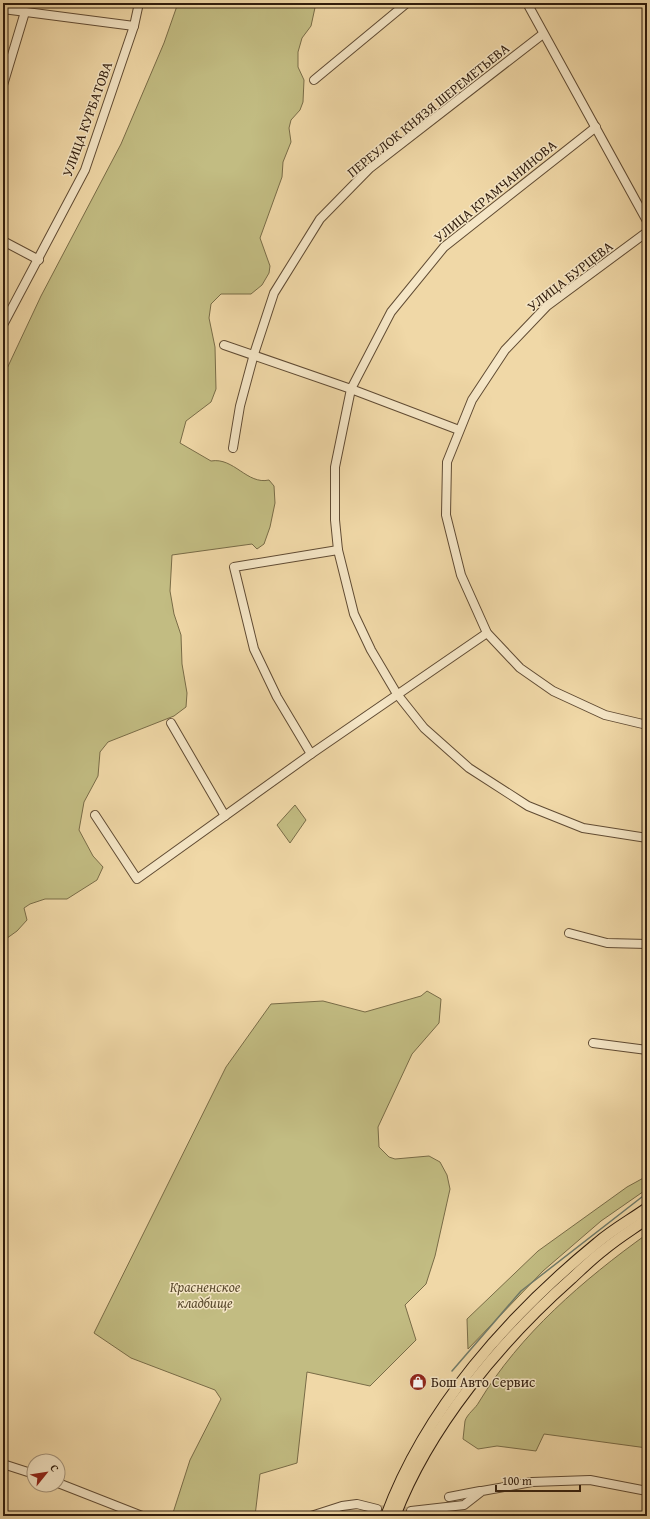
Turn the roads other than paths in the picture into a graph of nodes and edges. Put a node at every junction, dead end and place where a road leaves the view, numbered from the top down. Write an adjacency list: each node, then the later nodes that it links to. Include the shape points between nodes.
1 (139, 3): 6 (street, УЛИЦА КУРБАТОВА)
2 (406, 3): 8 (street)
3 (527, 3): 7 (street)
4 (3, 9): 5 (street)
5 (25, 12): 6 (street); 9 (street)
6 (134, 26): 14 (street, УЛИЦА КУРБАТОВА, via 85,170)
7 (544, 34): 10 (street); 17 (street, ПЕРЕУЛОК КНЯЗЯ ШЕРЕМЕТЬЕВА, via 370,168 320,219 274,293)
8 (314, 80)
9 (3, 85)
10 (596, 127): 11 (street); 18 (street, УЛИЦА КРАМЧАНИНОВА, via 444,247 391,312)
11 (647, 221)
12 (647, 232): 19 (street, УЛИЦА БУРЦЕВА, via 547,306 505,350 472,400)
13 (3, 241): 14 (street)
14 (39, 260): 15 (street, УЛИЦА КУРБАТОВА)
15 (3, 325)
16 (224, 345): 17 (street)
17 (254, 354): 18 (street); 20 (street, ПЕРЕУЛОК КНЯЗЯ ШЕРЕМЕТЬЕВА, via 240,406)
18 (351, 389): 19 (street); 21 (street, УЛИЦА КРАМЧАНИНОВА, via 335,466)
19 (459, 430): 22 (street, УЛИЦА БУРЦЕВА, via 447,462 446,515 461,575)
20 (233, 448)
21 (338, 550): 23 (street, УЛИЦА КРАМЧАНИНОВА, via 354,614 371,650); 26 (street, via 234,567 254,648 277,698)
22 (487, 633): 23 (street); 25 (street, УЛИЦА БУРЦЕВА, via 520,668 553,691 605,715)
23 (397, 694): 26 (street); 29 (street, УЛИЦА КРАМЧАНИНОВА, via 424,728 469,768 528,806 583,828)
24 (171, 723): 28 (street)
25 (647, 725)
26 (311, 754): 28 (street)
27 (95, 815): 28 (street, via 137,879)
28 (225, 816)
29 (647, 838)
30 (569, 933): 31 (street, via 607,943)
31 (647, 944)
32 (593, 1043): 33 (street)
33 (647, 1050)
34 (647, 1208): 46 (main road, via 598,1242 546,1288 507,1328 456,1390 433,1424 412,1460)
35 (647, 1220): 47 (main road, via 604,1249 514,1334 463,1396 440,1429 419,1464)
36 (3, 1464): 37 (street)
37 (26, 1471)
38 (66, 1486): 44 (street)
39 (482, 1491): 40 (street, via 532,1482 590,1480); 41 (street); 43 (street, via 464,1505)
40 (647, 1491)
41 (449, 1498)
42 (376, 1509): 45 (street, via 358,1504 342,1506)
43 (411, 1510)
44 (142, 1516)
45 (311, 1516)
46 (386, 1516)
47 (395, 1516)

